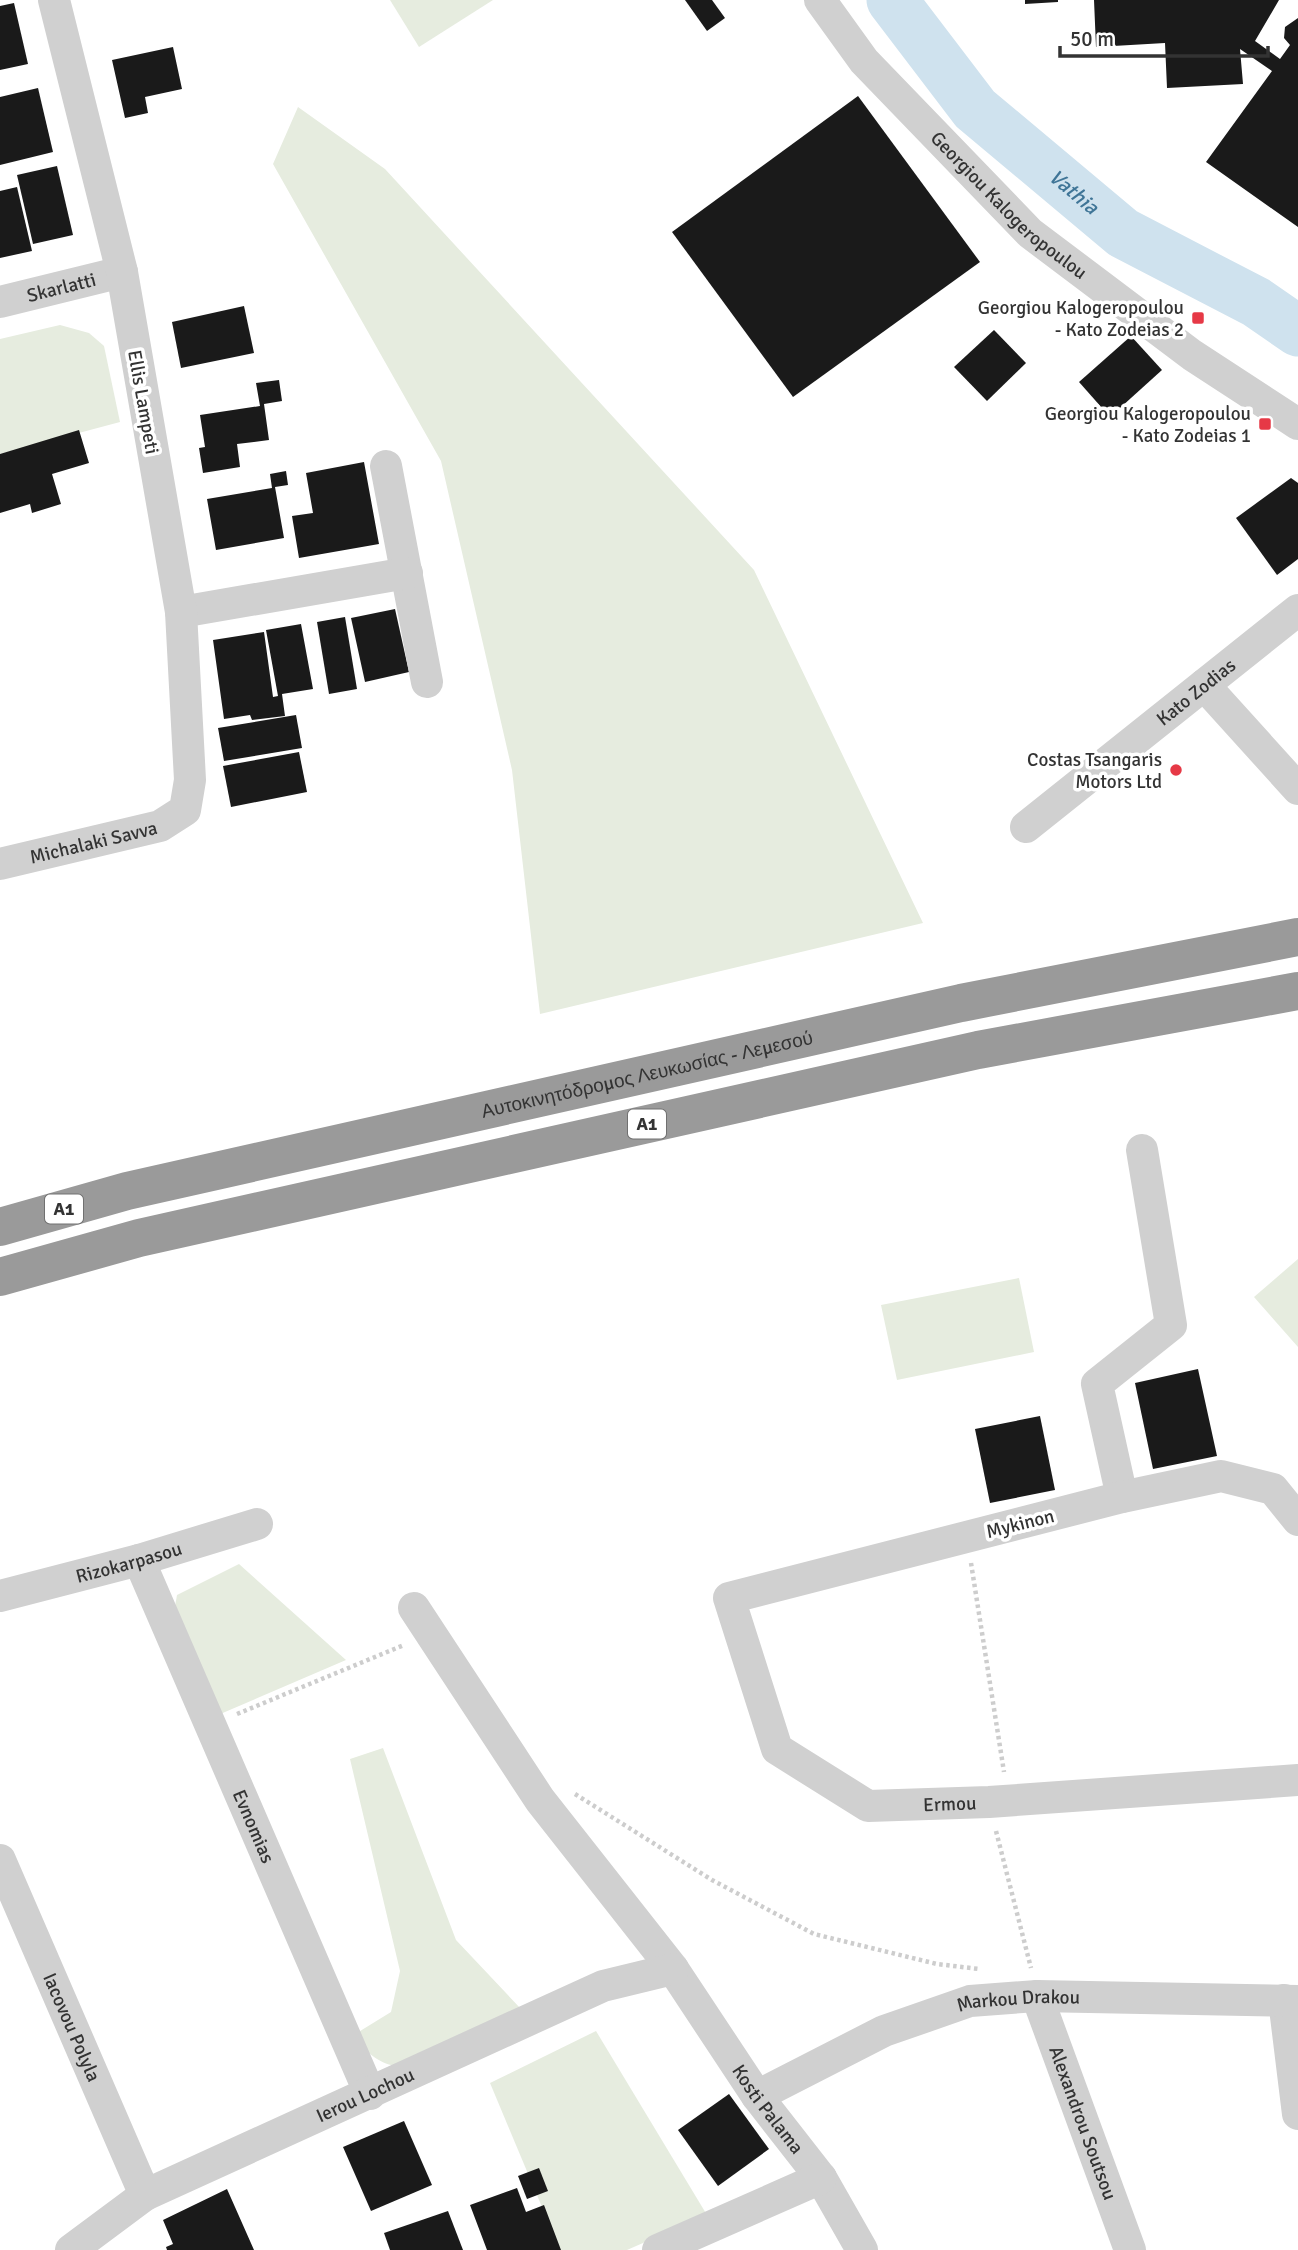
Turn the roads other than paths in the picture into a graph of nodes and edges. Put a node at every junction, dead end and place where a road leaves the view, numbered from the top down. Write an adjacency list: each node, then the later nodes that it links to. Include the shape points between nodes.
1 (54, 0): 3 (street, Ellis Lampeti)
2 (820, 0): 5 (street, Georgiou Kalogeropoulou, via 864,61 1030,233 1192,355)
3 (122, 272): 4 (street, Skarlatti); 9 (street, Ellis Lampeti)
4 (0, 302)
5 (1298, 424)
6 (386, 466): 7 (street)
7 (407, 573): 9 (street); 10 (street)
8 (1298, 610): 11 (street, Kato Zodias)
9 (181, 612): 13 (street, Ellis Lampeti, via 190,780)
10 (428, 682)
11 (1204, 685): 12 (street); 14 (street, Kato Zodias)
12 (1298, 789)
13 (185, 810): 15 (street, Michalaki Savva, via 160,826)
14 (1026, 827)
15 (0, 864)
16 (1298, 937): 19 (highway, Αυτοκινητόδρομος Λευκωσίας - Λεμεσού / A1, via 961,1003)
17 (1298, 990): 22 (highway, A1, via 951,1056 139,1238)
18 (1142, 1150): 23 (street, via 1171,1325 1097,1384)
19 (127, 1191): 20 (highway); 21 (highway, Αυτοκινητόδρομος Λευκωσίας - Λεμεσού / A1)
20 (0, 1218)
21 (0, 1227)
22 (0, 1277)
23 (1122, 1497): 24 (street, Mykinon, via 1221,1476 1273,1489); 28 (street, Mykinon)
24 (1298, 1520)
25 (257, 1524): 26 (street, Rizokarpasou)
26 (139, 1560): 27 (street, Rizokarpasou); 35 (street, Evnomias)
27 (0, 1595)
28 (729, 1598): 30 (street, Ermou, via 777,1749 868,1806 999,1802)
29 (414, 1608): 32 (street, Kosti Palama, via 531,1787)
30 (1298, 1780)
31 (0, 1860): 39 (street, Iacovou Polyla)
32 (673, 1969): 35 (street, Ierou Lochou, via 603,1986); 36 (street, Kosti Palama)
33 (1038, 1996): 34 (street, Markou Drakou); 36 (street, Markou Drakou, via 970,2001 884,2031); 44 (street, Alexandrou Soutsou)
34 (1291, 2001): 37 (street)
35 (370, 2094): 39 (street, Ierou Lochou)
36 (757, 2096): 38 (street, Kosti Palama)
37 (1298, 2114)
38 (821, 2178): 40 (street); 43 (street, Kosti Palama)
39 (145, 2195): 41 (street, Ierou Lochou)
40 (702, 2242): 42 (street)
41 (71, 2250)
42 (658, 2250)
43 (862, 2250)
44 (1130, 2250)

